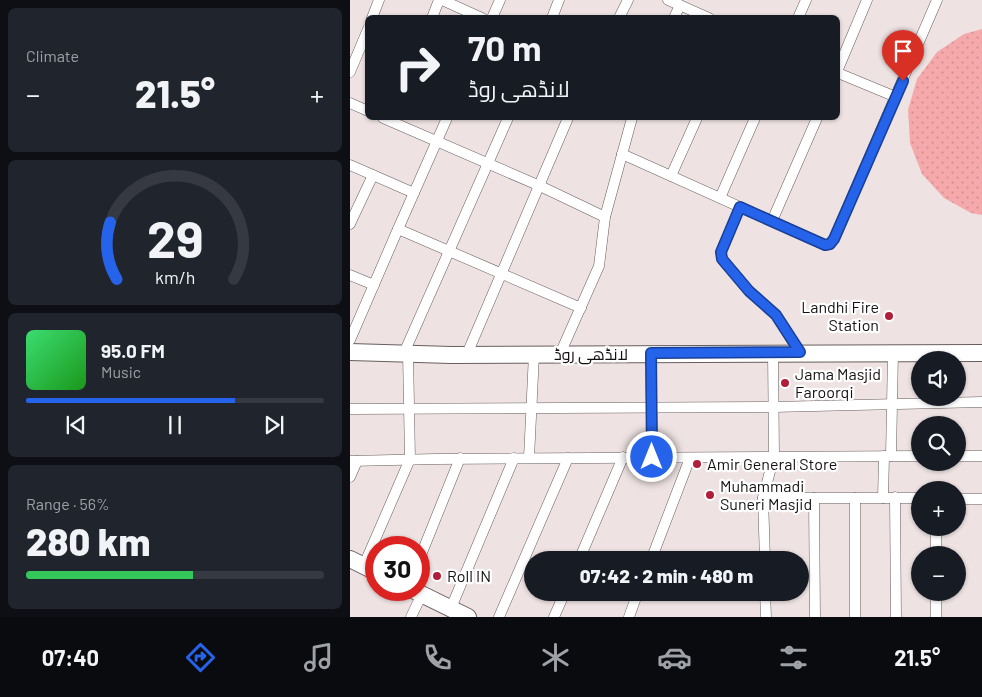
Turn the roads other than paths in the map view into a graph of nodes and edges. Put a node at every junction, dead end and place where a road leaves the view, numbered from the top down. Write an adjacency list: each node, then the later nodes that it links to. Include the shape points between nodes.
1 (379, 0): 11 (street)
2 (441, 0): 12 (street); 13 (street)
3 (500, 0): 14 (street)
4 (559, 0): 15 (street)
5 (628, 0): 16 (street)
6 (668, 0): 10 (street)
7 (806, 0): 19 (street)
8 (867, 0): 21 (street)
9 (937, 0): 24 (street)
10 (680, 5): 17 (street); 18 (street)
11 (373, 15)
12 (434, 15)
13 (475, 15)
14 (493, 15)
15 (553, 15)
16 (621, 15)
17 (675, 15)
18 (702, 15)
19 (799, 15)
20 (365, 36): 22 (street)
21 (840, 66)
22 (350, 72)
23 (840, 72): 24 (street)
24 (896, 97): 46 (street, via 830,244 825,245)
25 (350, 103): 26 (street)
26 (365, 110)
27 (390, 120): 35 (street)
28 (446, 120): 35 (street)
29 (507, 120): 37 (street)
30 (567, 120): 41 (street)
31 (631, 120): 36 (street)
32 (696, 120): 40 (street)
33 (754, 120): 43 (street)
34 (816, 120): 46 (street)
35 (437, 141): 37 (street); 42 (street)
36 (622, 154): 40 (street); 45 (street)
37 (488, 163): 41 (street); 49 (street)
38 (350, 165): 39 (street)
39 (373, 175): 42 (street); 47 (street)
40 (671, 176): 43 (street)
41 (540, 186): 45 (street); 50 (street)
42 (414, 193): 48 (street)
43 (720, 198): 44 (street)
44 (740, 207): 46 (street); 57 (street, via 721,252 722,259 749,291 776,315)
45 (605, 218): 53 (street, via 599,266)
46 (772, 221)
47 (350, 224)
48 (398, 229): 49 (street); 52 (street)
49 (449, 251): 50 (street); 58 (street)
50 (502, 274): 53 (street); 62 (street)
51 (350, 275): 52 (street)
52 (374, 285): 54 (street)
53 (581, 308): 64 (street)
54 (350, 340)
55 (350, 352): 58 (main road, لانڈھی روڈ)
56 (773, 352): 57 (main road, لانڈھی روڈ); 59 (main road, لانڈھی روڈ); 67 (street)
57 (800, 352): 60 (main road, لانڈھی روڈ)
58 (406, 353): 62 (main road, لانڈھی روڈ); 69 (street)
59 (651, 353): 64 (main road, لانڈھی روڈ); 68 (street)
60 (893, 353): 61 (main road, لانڈھی روڈ); 66 (street)
61 (982, 353)
62 (467, 354): 63 (main road, لانڈھی روڈ)
63 (534, 354): 64 (main road, لانڈھی روڈ); 70 (street)
64 (560, 354)
65 (982, 402): 66 (street)
66 (892, 404): 67 (street); 73 (street)
67 (773, 406): 68 (street); 72 (street)
68 (651, 407): 70 (street); 78 (street)
69 (409, 408): 70 (street); 71 (street); 84 (street)
70 (532, 408): 81 (street)
71 (350, 409)
72 (774, 456): 73 (street); 83 (street); 88 (street)
73 (888, 456): 74 (street); 91 (street)
74 (911, 456)
75 (966, 456): 76 (street)
76 (982, 456)
77 (623, 457): 78 (street); 82 (street); 96 (street)
78 (652, 457): 83 (street)
79 (460, 458): 80 (street); 84 (street); 95 (street)
80 (514, 458): 81 (street); 106 (street)
81 (529, 458): 82 (street)
82 (568, 458): 109 (street)
83 (690, 458): 97 (street)
84 (410, 459): 85 (street); 99 (street)
85 (354, 461): 86 (street)
86 (350, 477)
87 (895, 497): 91 (street); 92 (street); 115 (street)
88 (763, 498): 89 (street); 98 (street)
89 (814, 498): 90 (street); 113 (street)
90 (855, 498): 91 (street); 114 (street)
91 (883, 498)
92 (911, 498)
93 (982, 498): 94 (street)
94 (966, 499)
95 (429, 536)
96 (583, 551)
97 (654, 551)
98 (764, 551)
99 (363, 565)
100 (430, 598): 106 (main road)
101 (415, 601): 107 (street)
102 (561, 601): 110 (street)
103 (635, 601): 111 (street)
104 (765, 601): 112 (street)
105 (936, 601): 116 (street)
106 (450, 608): 108 (main road)
107 (411, 617)
108 (468, 617)
109 (499, 617)
110 (554, 617)
111 (629, 617)
112 (766, 617)
113 (814, 617)
114 (855, 617)
115 (896, 617)
116 (936, 617)

